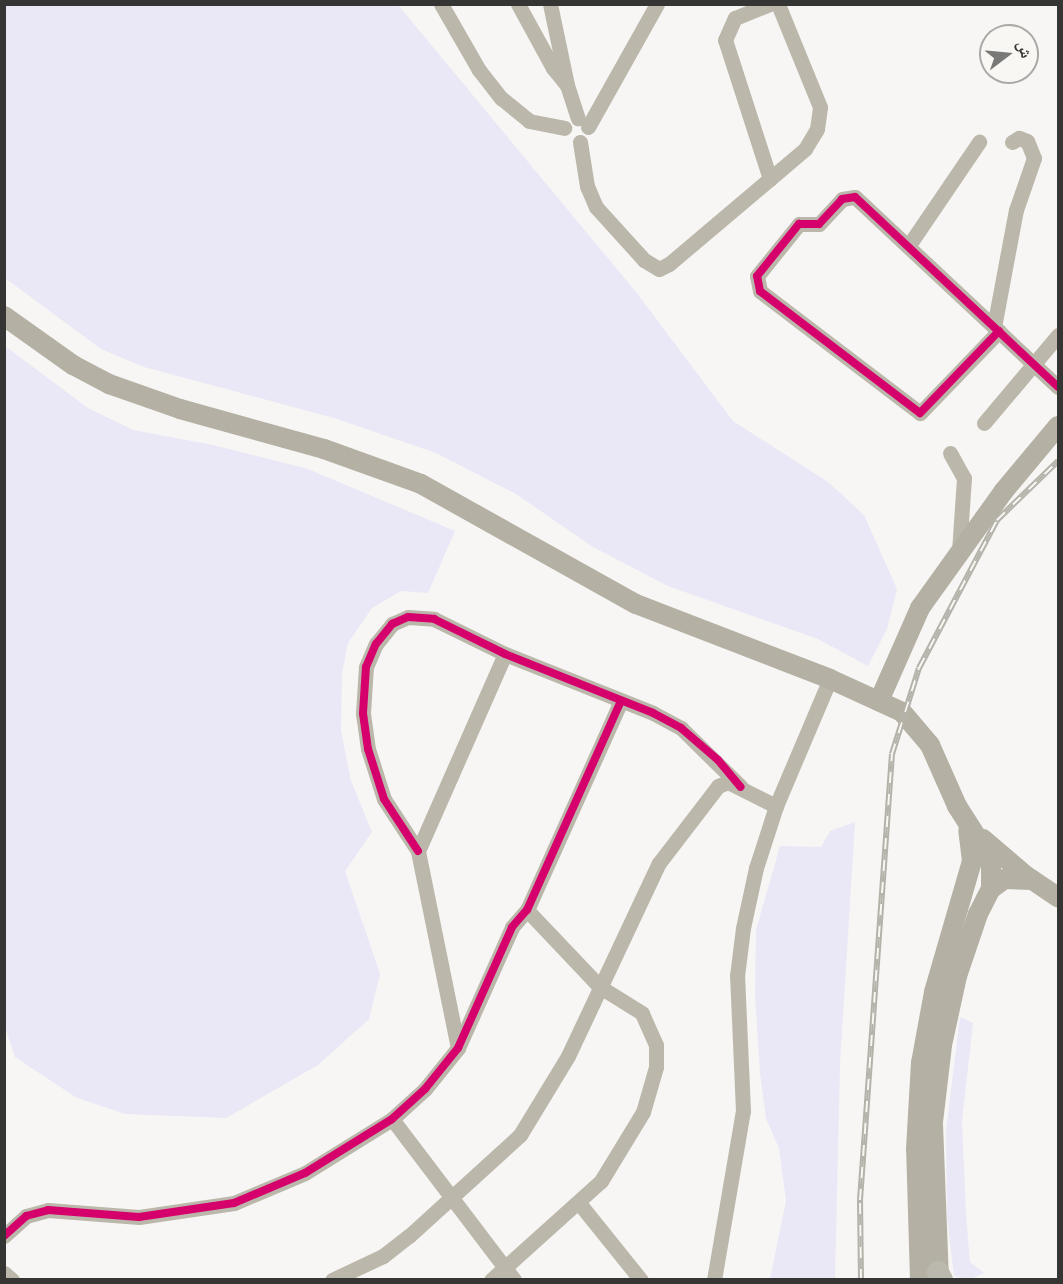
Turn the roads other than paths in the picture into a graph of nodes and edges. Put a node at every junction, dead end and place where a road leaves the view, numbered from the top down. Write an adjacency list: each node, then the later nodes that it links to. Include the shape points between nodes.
1 (441, 4): 9 (street, via 479,70 501,98 529,120)
2 (518, 4): 7 (street, via 553,68)
3 (550, 4): 7 (street)
4 (657, 4): 8 (street)
5 (770, 4): 13 (street, via 735,18 726,40)
6 (778, 4): 13 (street, via 820,107 820,118 805,149)
7 (567, 85): 8 (street)
8 (583, 122): 9 (street, via 572,119); 10 (street, via 585,138)
9 (564, 128): 10 (street, via 568,140)
10 (580, 142): 13 (street, via 587,186 596,207 644,260 659,269)
11 (979, 142): 14 (street)
12 (1012, 142): 16 (street, via 1019,138 1027,141 1034,158 1016,210)
13 (770, 178)
14 (909, 245): 16 (street); 16 (street, via 873,210 848,196 819,224 799,224 757,276 756,283 760,291 920,413)
15 (4, 316): 25 (main road, via 109,384 180,410 324,449 421,484 636,604)
16 (996, 329): 18 (street)
17 (1059, 335): 18 (street)
18 (1036, 366): 19 (street); 20 (street)
19 (1059, 387)
20 (984, 423)
21 (1059, 426): 23 (main road)
22 (950, 453): 23 (street, via 964,478)
23 (959, 552): 26 (main road, via 920,608)
24 (505, 654): 27 (street); 31 (street); 31 (street, via 424,617 408,616 392,624 376,644 363,687 368,749 384,799)
25 (830, 679): 26 (main road); 29 (street)
26 (879, 700): 30 (main road, via 902,712 923,733)
27 (621, 701): 28 (street, via 681,728 718,760); 38 (street)
28 (741, 788): 29 (street); 39 (street, via 728,782 718,786 659,863)
29 (776, 806): 52 (street, via 756,868 743,928 737,975 743,1111)
30 (966, 819): 32 (main road); 33 (main road); 37 (main road, via 972,861)
31 (418, 851): 40 (street)
32 (992, 866): 33 (main road); 35 (main road); 37 (main road)
33 (1016, 868): 34 (main road)
34 (1032, 880): 35 (main road, via 1005,879); 36 (main road)
35 (991, 890): 47 (main road, via 978,914 957,976 937,1078 932,1150)
36 (1059, 897)
37 (958, 909): 47 (main road, via 934,992 917,1106)
38 (527, 910): 39 (street); 40 (street, via 512,927)
39 (600, 987): 42 (street, via 545,1099 520,1135); 43 (street, via 642,1013 656,1045 656,1067 652,1091 624,1145 601,1181)
40 (458, 1048): 41 (street, via 425,1089)
41 (392, 1119): 42 (street); 44 (street, via 304,1173 234,1203 139,1217 48,1210 26,1216)
42 (453, 1198): 46 (street); 49 (street, via 383,1256)
43 (579, 1203): 46 (street); 51 (street)
44 (5, 1234)
45 (4, 1273): 48 (street)
46 (510, 1274): 50 (street)
47 (935, 1278)
48 (12, 1280)
49 (332, 1280)
50 (491, 1280)
51 (641, 1280)
52 (714, 1280)

